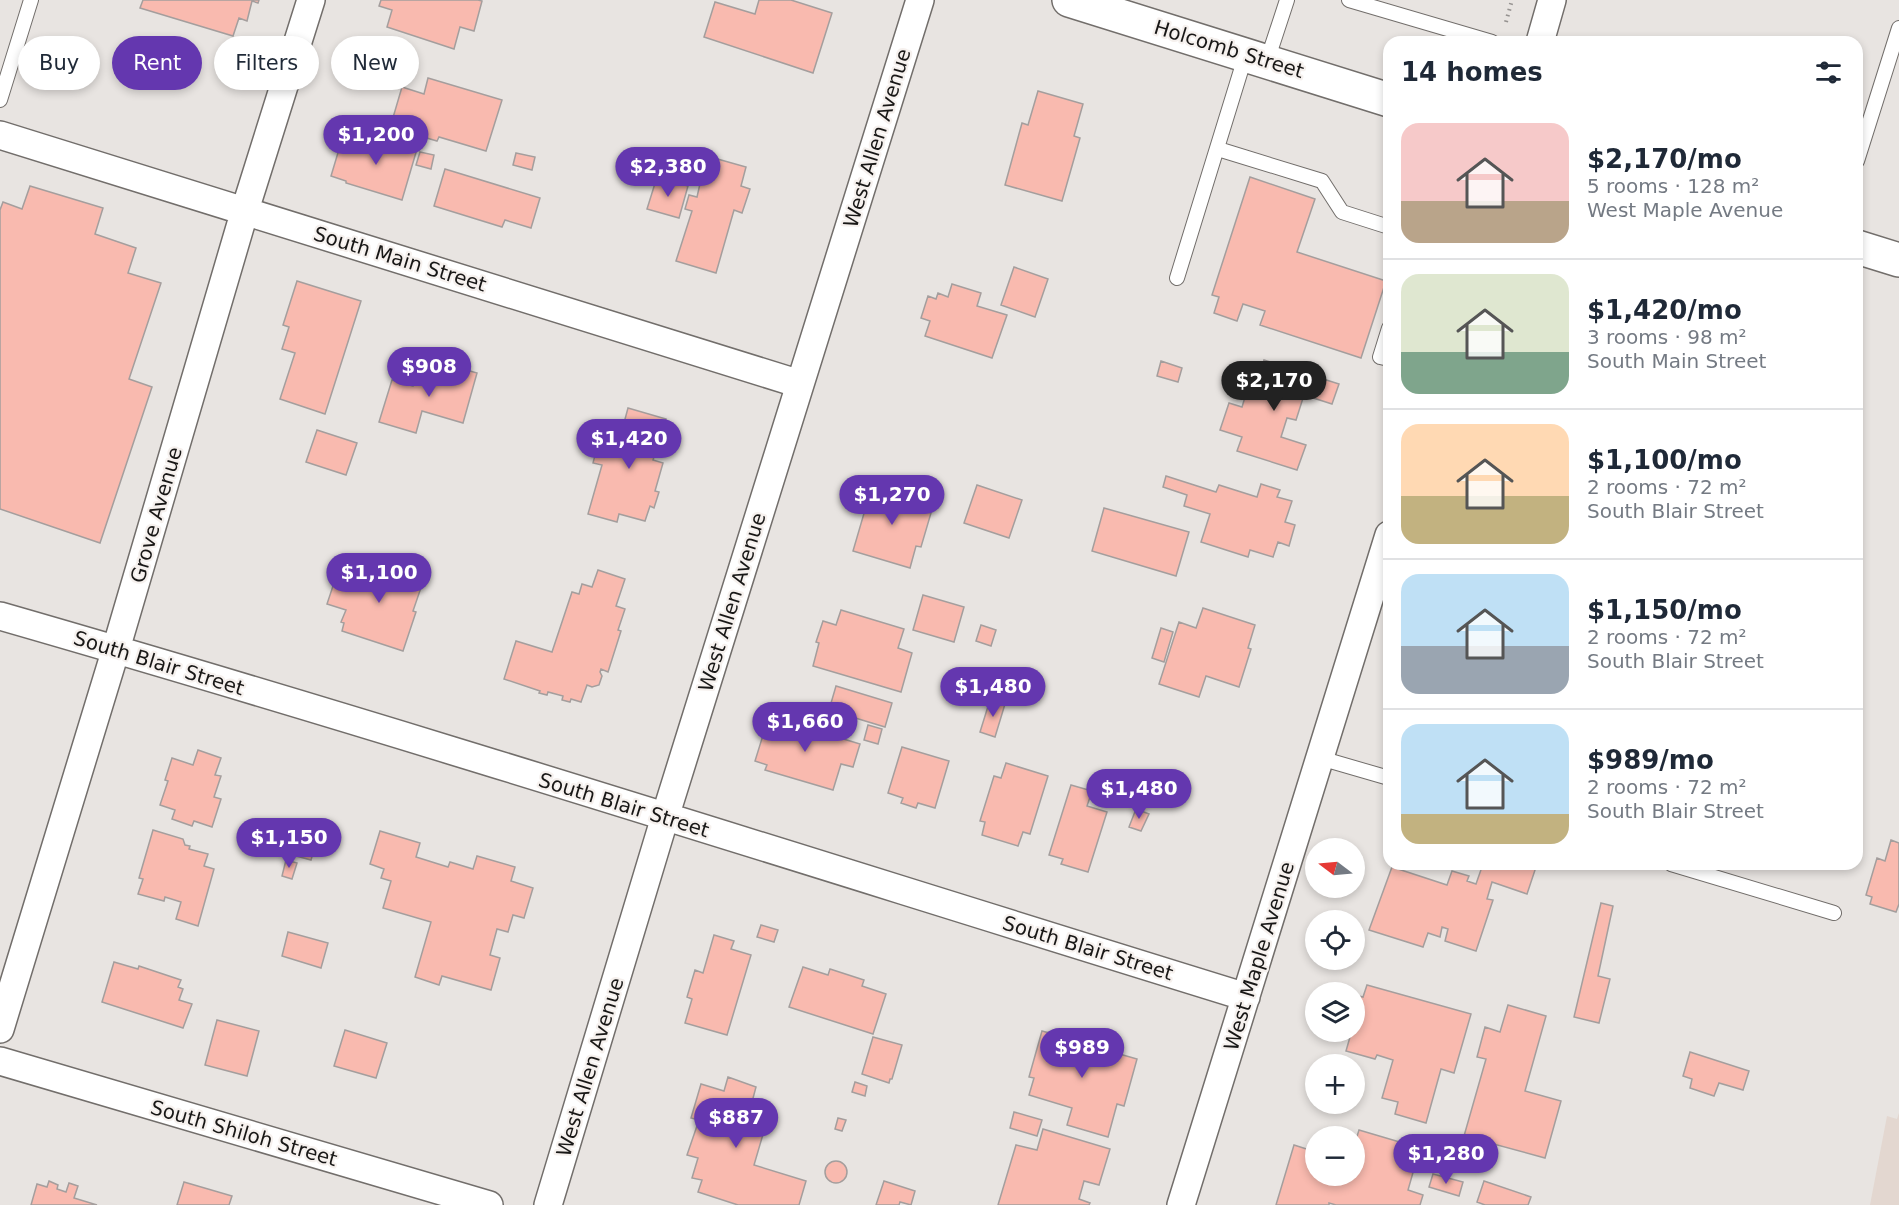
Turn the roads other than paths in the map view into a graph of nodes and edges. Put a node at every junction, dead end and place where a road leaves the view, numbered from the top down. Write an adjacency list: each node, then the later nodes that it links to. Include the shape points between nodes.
1 (31, 0): 13 (lane)
2 (310, 0): 17 (street, Grove Avenue)
3 (920, 0): 22 (street, West Allen Avenue)
4 (1069, 0): 11 (street, Holcomb Street)
5 (1287, 0): 11 (lane)
6 (1349, 0): 9 (lane)
7 (1552, 0): 10 (street)
8 (1899, 28): 15 (lane)
9 (1472, 36)
10 (1542, 36)
11 (1257, 58): 12 (street, Holcomb Street); 16 (lane)
12 (1383, 98)
13 (0, 100)
14 (0, 135): 17 (street, South Main Street)
15 (1863, 142)
16 (1218, 149): 18 (lane, via 1322,181 1342,212); 21 (lane)
17 (245, 210): 22 (street, South Main Street); 25 (street, Grove Avenue)
18 (1383, 225)
19 (1863, 249): 20 (street)
20 (1899, 260)
21 (1177, 278)
22 (800, 384): 28 (street, West Allen Avenue)
23 (1383, 554): 26 (street, West Maple Avenue)
24 (0, 616): 25 (street, South Blair Street)
25 (116, 649): 28 (street, South Blair Street); 32 (street, Grove Avenue)
26 (1320, 758): 27 (lane); 31 (street, West Maple Avenue)
27 (1383, 776)
28 (665, 817): 31 (street, South Blair Street); 35 (street, West Allen Avenue)
29 (1691, 870): 30 (lane)
30 (1834, 913)
31 (1246, 997): 36 (street, West Maple Avenue)
32 (0, 1029)
33 (0, 1061): 34 (street, South Shiloh Street)
34 (489, 1205)
35 (548, 1205)
36 (1181, 1205)

